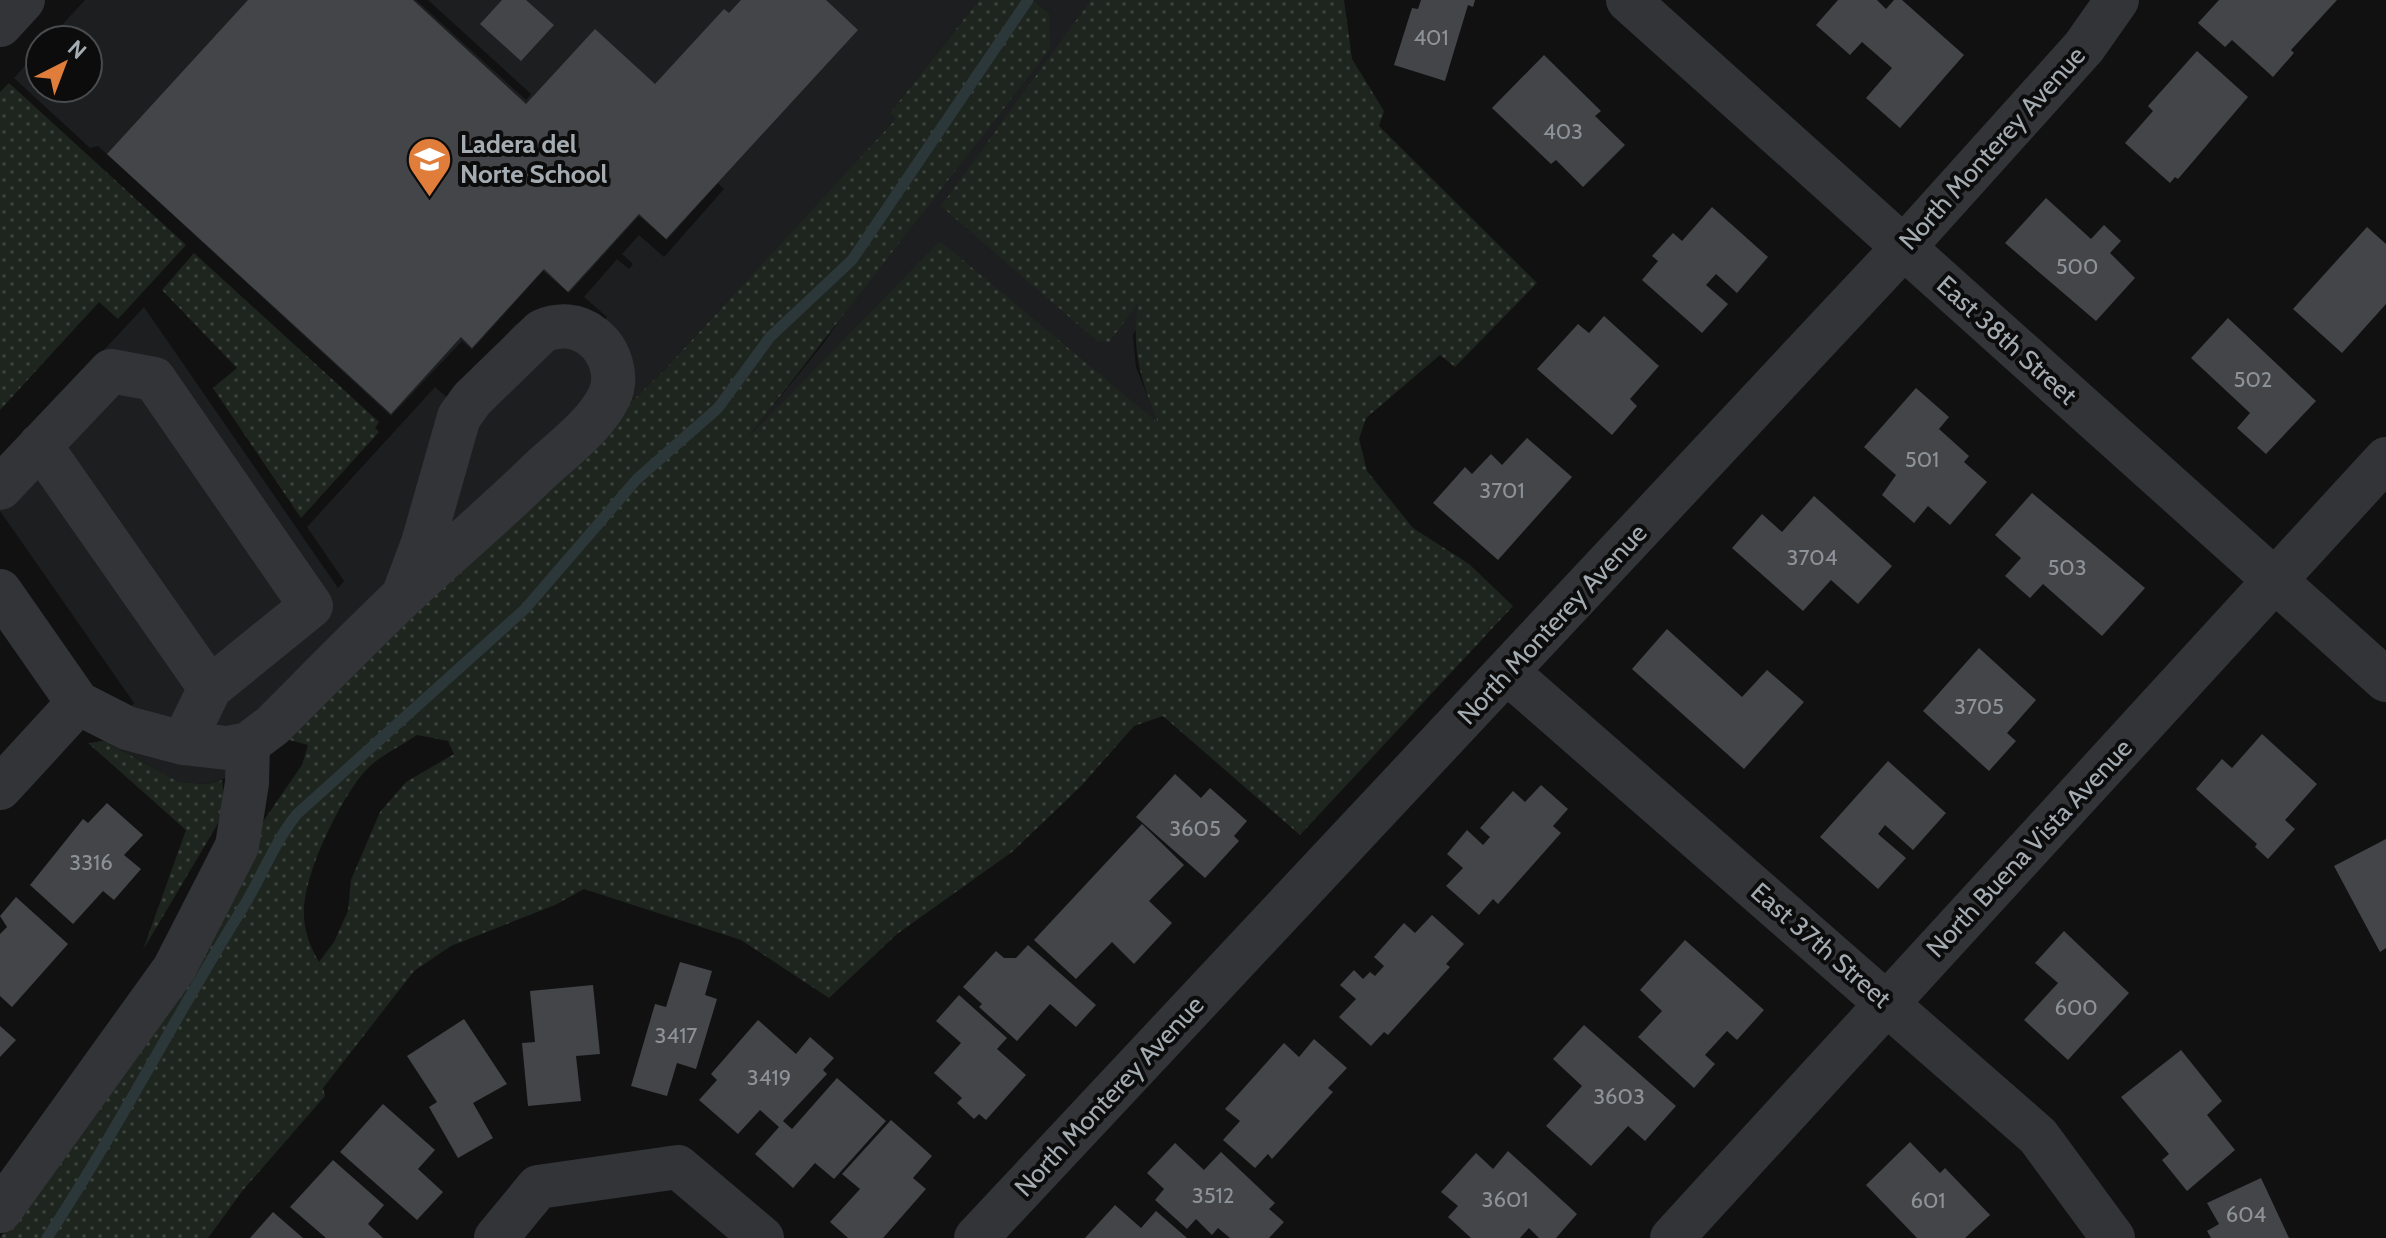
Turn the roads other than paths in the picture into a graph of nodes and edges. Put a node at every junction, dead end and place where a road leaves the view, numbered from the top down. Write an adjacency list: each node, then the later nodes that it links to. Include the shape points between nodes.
1 (23, 0): 4 (street)
2 (1628, 0): 5 (street, East 38th Street)
3 (2117, 0): 5 (street, North Monterey Avenue, via 2084,47)
4 (0, 25)
5 (1904, 247): 9 (street, East 38th Street); 12 (street, North Monterey Avenue)
6 (40, 445): 8 (street); 14 (street); 14 (street, via 111,371 154,379 311,606)
7 (2386, 459): 9 (street, North Buena Vista Avenue)
8 (0, 488)
9 (2275, 580): 13 (street, East 38th Street); 19 (street, North Buena Vista Avenue)
10 (0, 591): 15 (street)
11 (403, 596): 11 (street, via 507,503 610,396 614,373 607,352 593,337 556,325 542,331 472,399 459,417); 17 (street)
12 (1507, 672): 19 (street, East 37th Street); 23 (street, North Monterey Avenue)
13 (2386, 680)
14 (210, 688): 16 (street)
15 (78, 703): 16 (street, via 127,728); 18 (street)
16 (183, 743): 17 (street, via 227,748)
17 (248, 744): 20 (street, via 237,846 181,956)
18 (0, 788)
19 (1888, 1002): 24 (street, North Buena Vista Avenue); 25 (street, East 37th Street, via 2038,1136)
20 (0, 1211)
21 (496, 1238): 22 (street, via 538,1187 678,1167)
22 (762, 1238)
23 (976, 1238)
24 (1672, 1238)
25 (2113, 1238)

